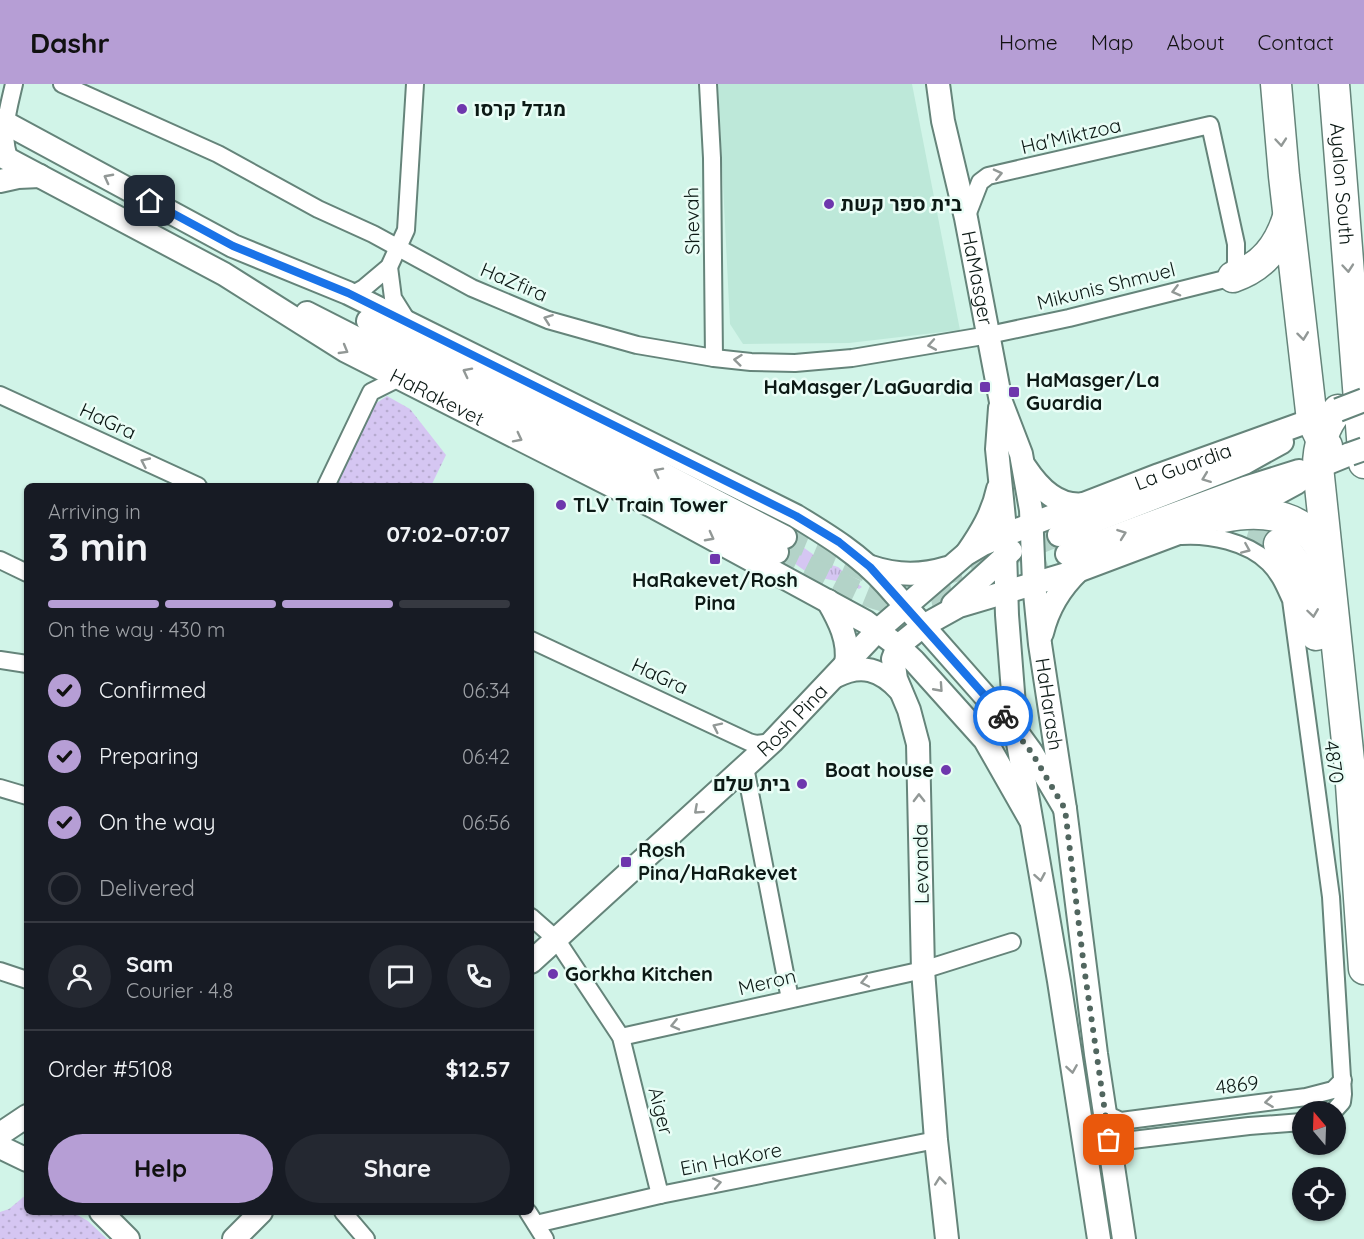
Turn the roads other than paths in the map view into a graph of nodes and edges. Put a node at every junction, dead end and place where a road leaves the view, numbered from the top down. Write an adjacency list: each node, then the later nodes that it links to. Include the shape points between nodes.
1 (14, 84): 8 (street)
2 (62, 84): 15 (street, HaZfira, via 218,154 318,209)
3 (415, 84): 15 (street, via 406,230)
4 (708, 84): 22 (street, Shevah)
5 (938, 84): 13 (main road, HaMasger)
6 (1276, 84): 12 (highway, one-way to 12)
7 (1334, 84): 28 (highway, Ayalon South, one-way to 28)
8 (2, 121): 9 (street); 14 (main road, one-way to 8)
9 (5, 158): 10 (main road, HaRakevet)
10 (40, 176): 11 (main road); 17 (main road, HaRakevet)
11 (0, 181)
12 (1288, 217): 18 (highway, via 1278,242 1262,263); 26 (highway, one-way to 26)
13 (966, 218): 18 (street, Ha'Miktzoa, one-way to 18, via 976,189 988,176 1210,125 1236,244); 21 (main road, HaMasger)
14 (233, 246): 17 (main road, one-way to 14, via 781,544); 19 (main road)
15 (399, 247): 16 (street); 22 (street, HaZfira, one-way to 15, via 637,345 548,320 472,288)
16 (389, 267): 19 (street, via 364,288); 20 (street, via 393,298)
17 (224, 274): 23 (main road, HaRakevet, one-way to 23, via 346,351)
18 (1233, 277): 21 (street, Mikunis Shmuel, one-way to 21)
19 (348, 293): 20 (main road)
20 (410, 325): 42 (main road, via 796,516)
21 (989, 335): 22 (street, HaZfira, one-way to 22, via 806,362); 25 (main road, HaMasger)
22 (714, 358)
23 (399, 378): 31 (street, via 371,392); 47 (main road, HaRakevet, one-way to 47, via 656,508)
24 (0, 395): 30 (street, HaGra, one-way to 24)
25 (1001, 402): 27 (main road, HaMasger); 29 (main road, HaMasger, via 997,449)
26 (1331, 428): 28 (highway, via 1336,451); 32 (main road, La Guardia); 33 (main road, via 1281,492); 38 (main road, one-way to 38, via 1268,451); 38 (main road, one-way to 26, via 1245,488); 44 (highway)
27 (1021, 454): 32 (main road, via 1033,479 1053,497 1067,504); 34 (main road, HaMasger)
28 (1359, 456)
29 (1001, 477): 35 (main road, HaMasger); 41 (main road, via 993,509)
30 (191, 483)
31 (327, 483)
32 (1086, 503): 34 (main road, La Guardia)
33 (1223, 517): 36 (main road); 44 (highway, via 1249,514 1296,522 1319,546)
34 (1032, 524): 35 (main road, La Guardia); 39 (main road); 45 (main road, HaHarash)
35 (1004, 535): 39 (main road, HaHarash); 41 (main road, Rosh Pina)
36 (1169, 537): 38 (main road); 76 (street, 4870, one-way to 76, via 1224,540 1258,554 1283,582 1291,600 1331,897)
37 (1279, 544): 70 (highway, one-way to 70, via 1296,562 1311,598)
38 (1069, 553): 45 (main road); 53 (main road, via 1065,584 1047,616)
39 (1005, 559): 46 (main road, HaHarash); 49 (main road)
40 (0, 560): 43 (street)
41 (957, 561): 42 (main road, via 915,575); 48 (main road, Rosh Pina)
42 (870, 567): 48 (main road)
43 (24, 572)
44 (1329, 575): 70 (highway, via 1350,770)
45 (1034, 583): 46 (main road); 53 (main road, HaHarash)
46 (1006, 592): 49 (main road); 59 (main road, HaHarash)
47 (828, 601): 51 (main road, HaRakevet); 57 (main road, via 845,637 848,655)
48 (905, 606): 50 (main road); 51 (main road, Rosh Pina)
49 (943, 614): 50 (main road)
50 (923, 626): 54 (main road); 59 (main road)
51 (878, 630): 54 (main road, HaRakevet); 57 (main road, Rosh Pina)
52 (534, 641): 60 (street, HaGra, one-way to 52, via 749,742)
53 (1040, 644): 64 (main road, HaHarash)
54 (898, 646): 58 (main road, Levanda, via 893,668); 65 (main road, HaRakevet, one-way to 65, via 985,740)
55 (0, 660): 56 (street)
56 (24, 664)
57 (841, 670): 58 (main road, via 866,669 886,676); 60 (main road, Rosh Pina)
58 (901, 692): 71 (main road, Levanda, one-way to 58, via 918,744)
59 (1016, 731): 64 (main road); 65 (main road, HaHarash)
60 (772, 742): 61 (main road, Rosh Pina)
61 (745, 767): 67 (main road, Rosh Pina, one-way to 67); 74 (street)
62 (0, 788): 63 (street)
63 (24, 795)
64 (1065, 809): 78 (main road, HaHarash)
65 (1030, 819): 96 (main road, HaHarash, one-way to 96)
66 (534, 920): 67 (street, Aiger)
67 (556, 939): 69 (main road, Rosh Pina); 75 (street, Aiger)
68 (1012, 942): 71 (street, Meron)
69 (534, 959)
70 (1364, 969)
71 (923, 970): 74 (street, Meron, one-way to 74); 82 (main road, Levanda)
72 (0, 971): 73 (street)
73 (24, 979)
74 (790, 999): 75 (street, Meron, one-way to 75)
75 (621, 1037): 86 (street, Aiger)
76 (1343, 1080): 77 (street); 78 (street, 4869, one-way to 78, via 1333,1090 1306,1097 1121,1120 1110,1116)
77 (1342, 1101)
78 (1103, 1106): 84 (main road, HaHarash)
79 (24, 1118): 81 (main road)
80 (1292, 1123): 84 (street, via 1124,1141 1117,1145)
81 (0, 1134)
82 (936, 1140): 86 (street, Ein HaKore, one-way to 82); 95 (main road, Levanda, one-way to 82)
83 (0, 1147): 85 (main road)
84 (1112, 1157): 97 (main road, HaHarash)
85 (24, 1159)
86 (660, 1195): 90 (street, Ein HaKore)
87 (103, 1215): 91 (main road)
88 (258, 1215): 92 (main road)
89 (346, 1215): 93 (street)
90 (532, 1218): 94 (street)
91 (128, 1239)
92 (234, 1239)
93 (366, 1239)
94 (545, 1239)
95 (947, 1239)
96 (1099, 1239)
97 (1124, 1239)

